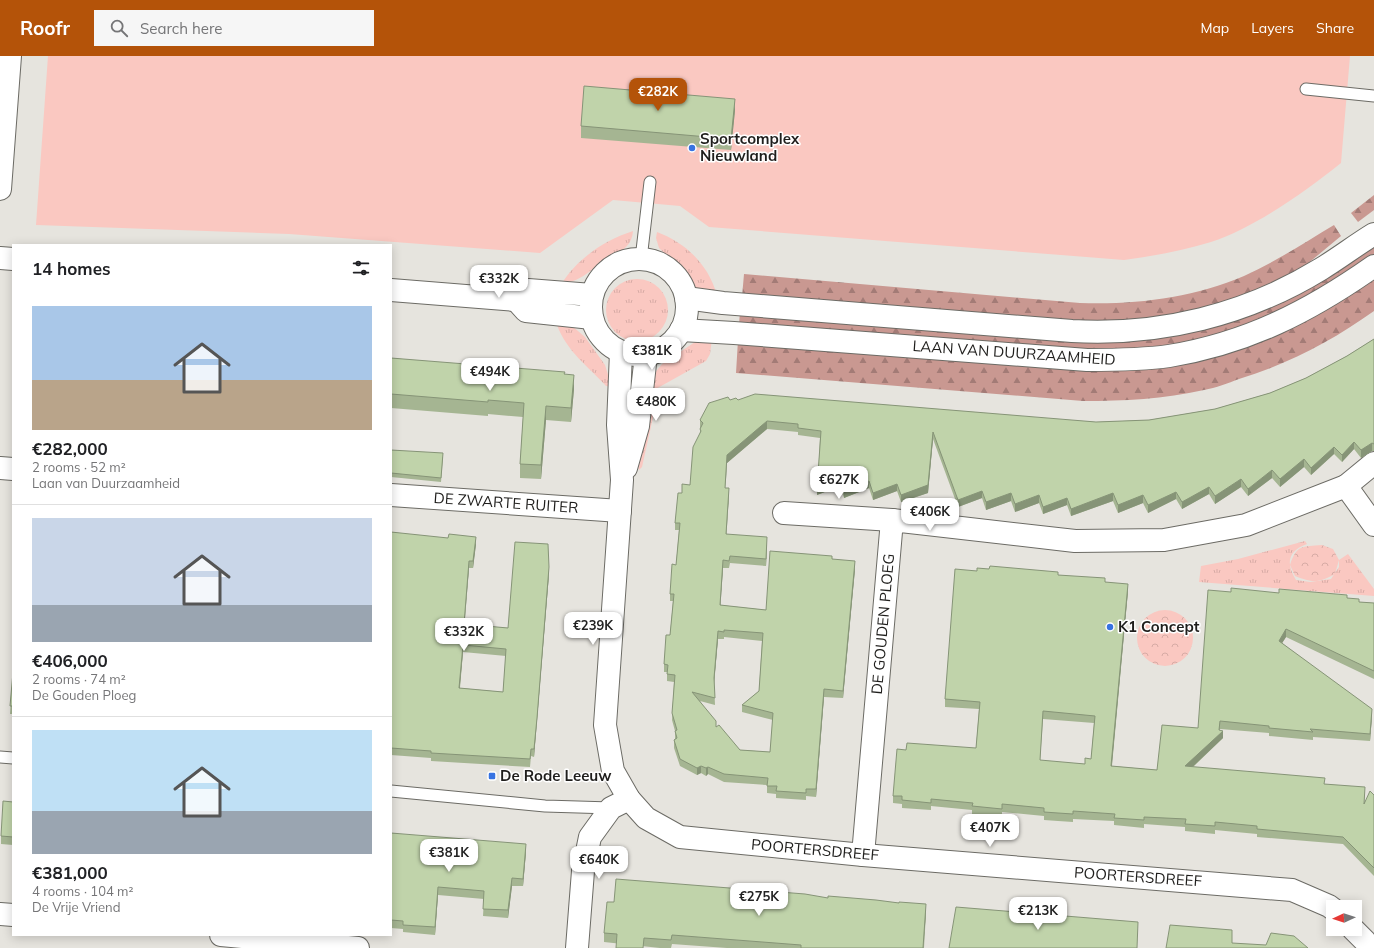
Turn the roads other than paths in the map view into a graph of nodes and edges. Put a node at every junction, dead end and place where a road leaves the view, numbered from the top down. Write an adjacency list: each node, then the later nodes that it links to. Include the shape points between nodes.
1 (10, 56): 5 (street)
2 (1306, 89): 3 (lane)
3 (1374, 96)
4 (650, 182): 9 (lane)
5 (0, 189)
6 (1374, 234): 13 (street, LAAN VAN DUURZAAMHEID, via 1320,269 1268,297 1180,325 1142,330 1101,333 1072,331)
7 (0, 258): 8 (street)
8 (12, 259)
9 (641, 259): 12 (street, via 616,264 605,272); 13 (street, via 657,262 671,270 681,283)
10 (1374, 266): 16 (street, LAAN VAN DUURZAAMHEID, via 1334,294 1278,323 1216,345 1128,360 1087,360)
11 (392, 290): 14 (street)
12 (592, 295): 14 (street, via 528,290); 15 (street)
13 (686, 298): 16 (street, via 687,315)
14 (516, 300): 15 (street, via 526,311)
15 (592, 318): 17 (street, via 602,338)
16 (682, 330): 18 (street, via 666,347)
17 (620, 352): 18 (street); 22 (street, POORTERSDREEF, via 618,425)
18 (646, 355): 22 (street, POORTERSDREEF, via 638,426)
19 (1374, 463): 23 (street)
20 (0, 468): 21 (street)
21 (12, 469)
22 (622, 480): 25 (street, POORTERSDREEF)
23 (1346, 486): 27 (street, via 1246,526 1164,540 1075,541); 28 (street)
24 (392, 495): 25 (street, DE ZWARTE RUITER)
25 (620, 511): 32 (street, POORTERSDREEF, via 605,725)
26 (784, 513): 27 (street)
27 (892, 520): 33 (street, DE GOUDEN PLOEG)
28 (1374, 525)
29 (0, 757): 30 (lane)
30 (12, 758)
31 (392, 790): 32 (lane, via 545,806)
32 (620, 803): 33 (street, POORTERSDREEF, via 680,837); 40 (street, via 590,837 583,871)
33 (863, 855): 34 (street, POORTERSDREEF, via 1292,890)
34 (1326, 905)
35 (0, 914): 36 (street)
36 (12, 915)
37 (232, 936): 39 (street)
38 (1360, 936): 41 (street)
39 (358, 948)
40 (577, 948)
41 (1372, 948)

